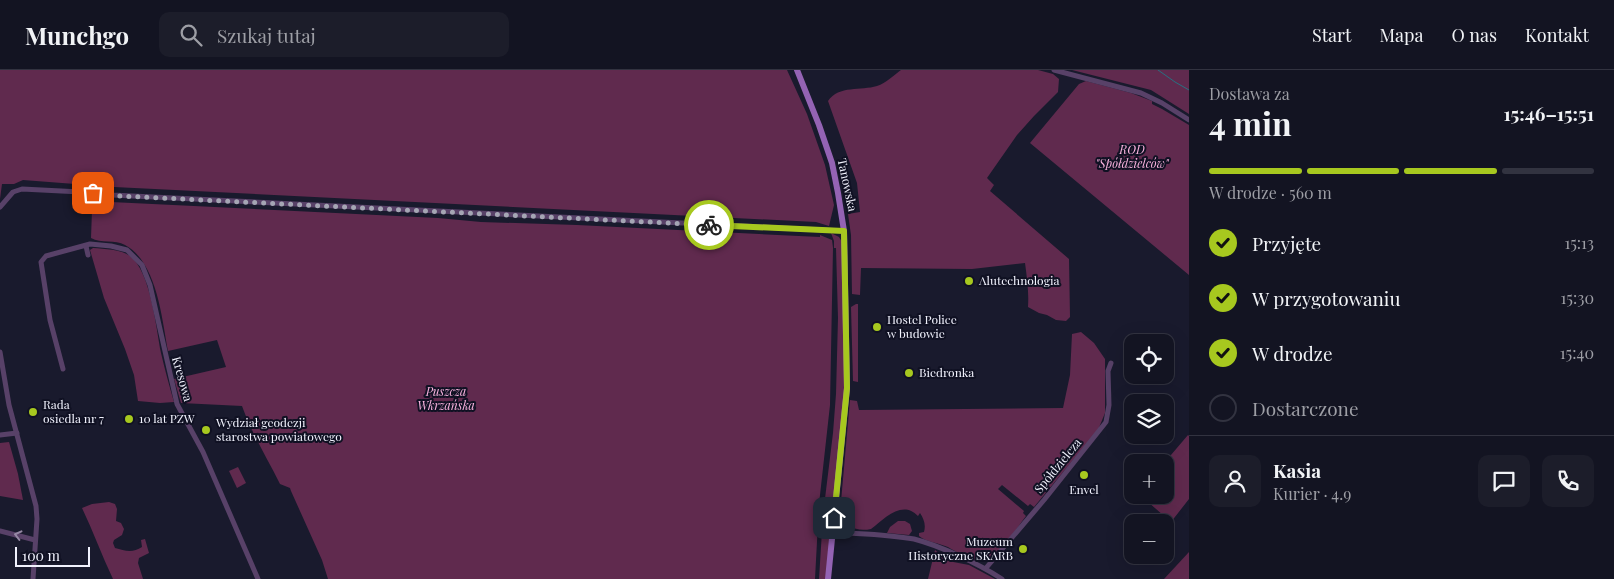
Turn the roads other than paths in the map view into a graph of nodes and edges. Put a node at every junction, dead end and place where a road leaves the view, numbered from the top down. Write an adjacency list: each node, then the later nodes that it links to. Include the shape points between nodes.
1 (796, 70): 5 (main road, Tanowska, via 832,163)
2 (1054, 70): 3 (street, via 1141,93)
3 (1189, 120)
4 (0, 206): 5 (street, via 16,190 32,189)
5 (844, 231): 15 (main road, Tanowska, via 847,388)
6 (86, 246): 7 (street); 11 (street, Kresowa, via 46,256 41,262 50,320); 19 (street, Kresowa, via 122,248 132,253 142,265 150,285 177,404 204,452)
7 (88, 255)
8 (0, 352): 10 (street)
9 (1111, 363): 17 (street, Spółdzielcza, via 1106,422)
10 (1, 368): 12 (street)
11 (63, 368)
12 (17, 433): 13 (street); 16 (street, via 36,506)
13 (0, 435)
14 (0, 531): 16 (street, one-way to 14)
15 (833, 532): 17 (street, via 914,540); 20 (main road, Tanowska)
16 (35, 540): 18 (street)
17 (986, 568): 21 (street)
18 (33, 579)
19 (258, 579)
20 (828, 579)
21 (1002, 579)

